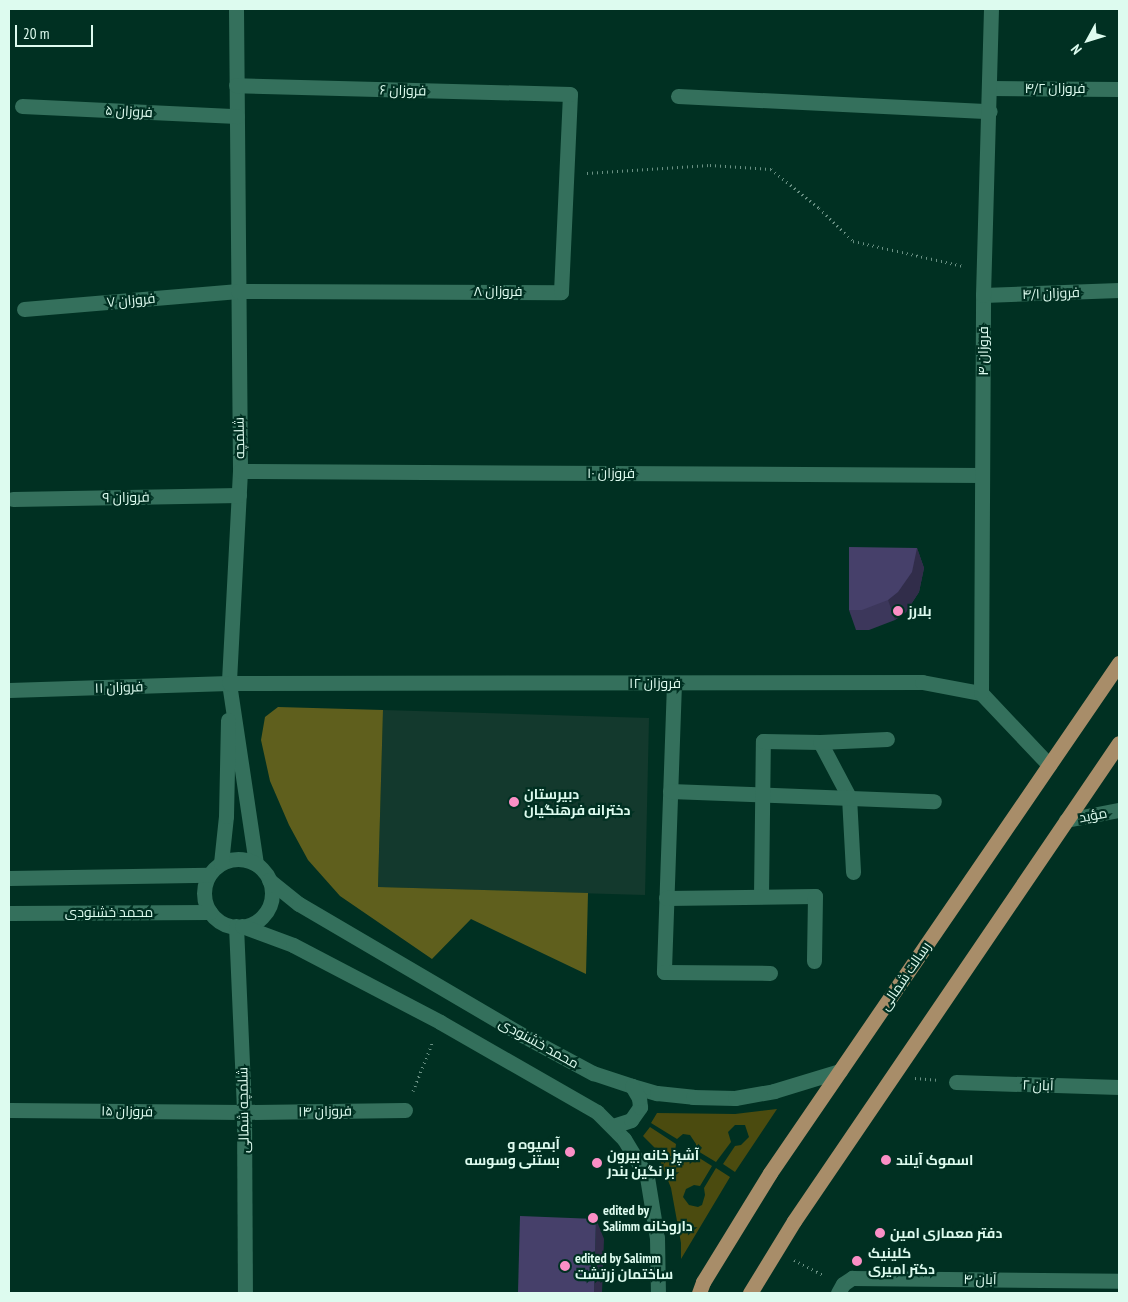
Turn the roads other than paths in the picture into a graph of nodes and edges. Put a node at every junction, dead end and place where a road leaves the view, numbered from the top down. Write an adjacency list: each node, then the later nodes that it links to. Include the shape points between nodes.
1 (236, 9): 3 (street, شلمچه)
2 (991, 9): 4 (street, فروزان ۴)
3 (236, 85): 6 (street, فروزان ۶); 10 (street, شلمچه)
4 (990, 88): 5 (street, فروزان ۴/۲); 9 (street, فروزان ۴)
5 (1119, 89)
6 (570, 94): 12 (street, فروزان ۸, via 561,292)
7 (678, 96): 9 (street)
8 (22, 106): 10 (street, فروزان ۵)
9 (990, 110): 13 (street, فروزان ۴)
10 (237, 116): 12 (street, شلمچه)
11 (1119, 290): 13 (street, فروزان ۴/۱)
12 (238, 291): 14 (street, فروزان ۷); 15 (street, شلمچه)
13 (983, 295): 16 (street, فروزان ۴)
14 (24, 309)
15 (240, 471): 16 (street, فروزان ۱۰); 17 (street, شلمچه)
16 (982, 475): 23 (street, فروزان ۴)
17 (239, 495): 18 (street, فروزان ۹); 21 (street, شلمچه)
18 (13, 499)
19 (1119, 663): 27 (main road, رسالت شمالی)
20 (674, 682): 21 (street, فروزان ۱۲); 23 (street, فروزان ۱۲, via 922,682); 28 (street)
21 (229, 683): 22 (street, فروزان ۱۱); 34 (street, via 226,816); 35 (street, شلمچه)
22 (9, 690)
23 (981, 693): 27 (street)
24 (887, 740): 25 (street)
25 (820, 742): 29 (street, via 762,741); 30 (street)
26 (1119, 743): 33 (main road)
27 (1049, 765): 47 (main road, رسالت شمالی)
28 (670, 791): 29 (street); 41 (street)
29 (761, 794): 30 (street); 40 (street)
30 (849, 797): 31 (street); 36 (street)
31 (934, 800)
32 (1119, 810): 33 (street, مؤید)
33 (1066, 820): 60 (main road, via 892,1075)
34 (221, 863): 35 (street, via 245,859); 37 (street)
35 (256, 864): 39 (street)
36 (853, 872)
37 (209, 875): 38 (street); 42 (street, via 204,896)
38 (9, 878)
39 (269, 880): 44 (street, via 271,894 268,907 255,922); 49 (street, محمد خشنودی, via 299,904 522,1035 593,1073)
40 (761, 896): 41 (street); 45 (street, via 816,896)
41 (666, 898): 46 (street, via 664,972)
42 (210, 912): 43 (street, محمد خشنودی); 44 (street, via 223,923)
43 (9, 913)
44 (239, 926): 53 (street, شلمچه شمالی); 54 (street, via 293,945 440,1022 587,1105)
45 (814, 961)
46 (770, 973)
47 (840, 1071): 49 (street, محمد خشنودی, via 774,1091 735,1098 657,1093); 59 (main road, رسالت شمالی, via 770,1173)
48 (956, 1082): 50 (street, آبان ۲)
49 (632, 1086): 54 (street, via 640,1107 631,1120)
50 (1119, 1087)
51 (9, 1110): 53 (street, فروزان ۱۵)
52 (405, 1110): 53 (street, فروزان ۱۴)
53 (244, 1112): 57 (street, شلمچه شمالی)
54 (613, 1126): 58 (street, via 647,1177 657,1238)
55 (1119, 1281): 56 (street, آبان ۴, via 852,1278)
56 (840, 1289)
57 (245, 1293)
58 (658, 1293)
59 (699, 1293)
60 (750, 1293)

